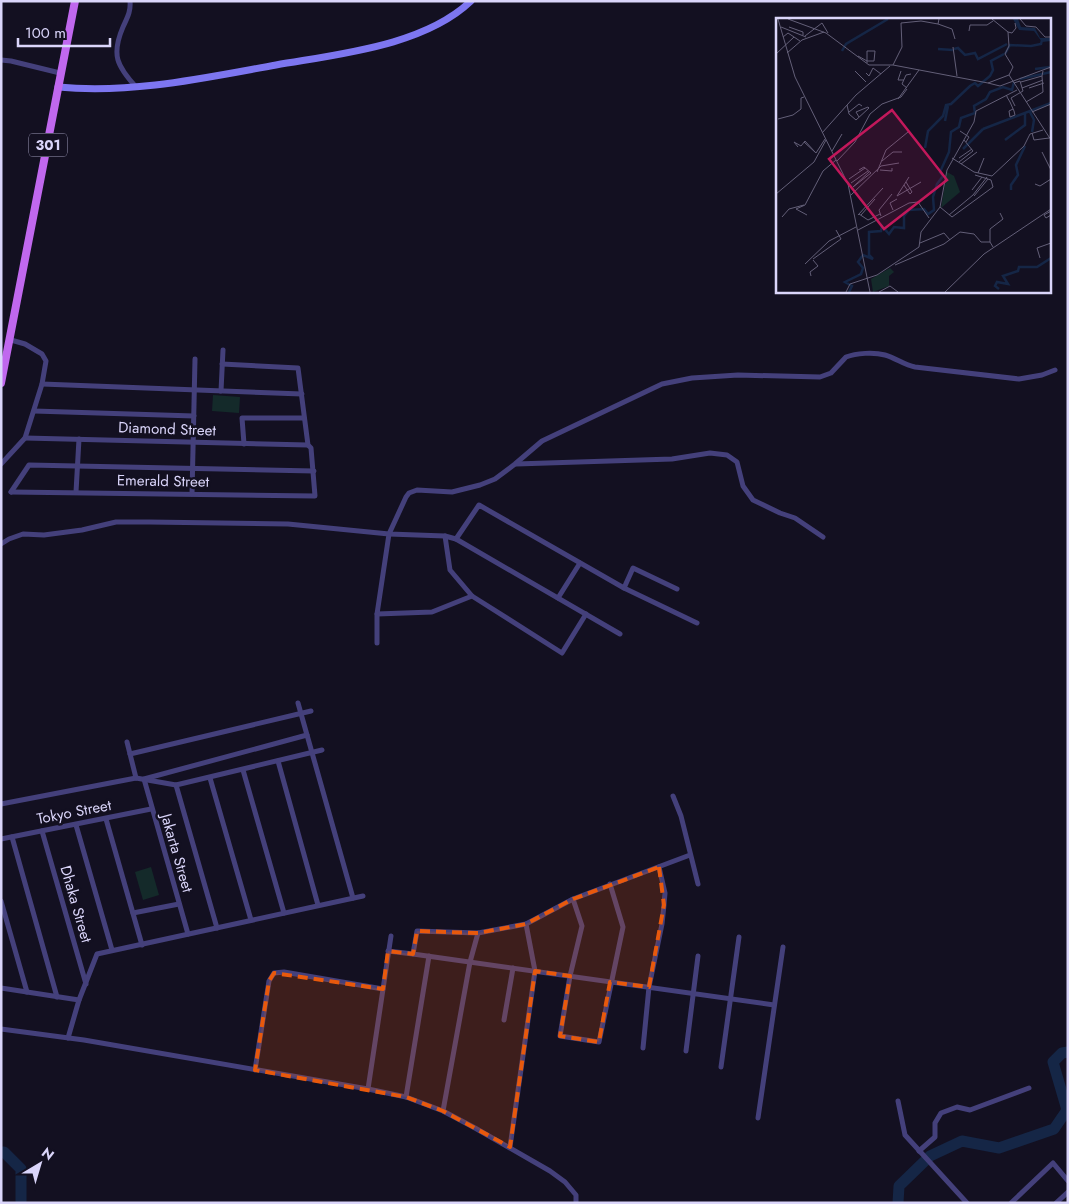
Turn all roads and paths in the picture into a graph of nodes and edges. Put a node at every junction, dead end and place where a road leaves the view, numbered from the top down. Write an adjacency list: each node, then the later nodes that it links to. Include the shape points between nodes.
1 (75, 1): 5 (main road, 301)
2 (130, 1): 7 (street, via 116,56 122,71)
3 (472, 1): 7 (street, via 432,27 336,56)
4 (1, 60): 5 (street)
5 (60, 73): 6 (main road, 301)
6 (58, 87): 7 (street, via 82,90); 8 (main road, 301)
7 (137, 88)
8 (10, 340): 13 (main road, 301); 14 (street, via 42,354 46,361)
9 (223, 350): 11 (street)
10 (195, 359): 15 (street)
11 (222, 364): 16 (street); 17 (street, via 298,368)
12 (1055, 370): 27 (street, via 1030,378 995,377 906,365 876,354 846,357 831,373 820,377 738,375 678,380 662,384 550,436)
13 (1, 383)
14 (42, 384): 15 (street); 18 (street)
15 (194, 390): 16 (street); 19 (street)
16 (221, 391): 17 (street)
17 (302, 394): 20 (street)
18 (34, 410): 19 (street); 21 (street)
19 (194, 416): 23 (street)
20 (304, 418): 24 (street, via 242,418); 25 (street)
21 (25, 438): 22 (street, Diamond Street); 26 (street)
22 (79, 439): 23 (street, Diamond Street); 28 (street)
23 (193, 442): 24 (street, Diamond Street); 29 (street)
24 (244, 444): 25 (street, Diamond Street)
25 (308, 445): 30 (street)
26 (1, 464)
27 (515, 464): 33 (street, via 495,479 464,489 452,492 413,491 406,497); 35 (street, via 672,459 710,453 728,455 737,462 743,486 753,500 795,518)
28 (78, 465): 29 (street); 31 (street); 31 (street, Emerald Street, via 29,465 11,492)
29 (193, 468): 30 (street); 32 (street)
30 (314, 471): 32 (street, Emerald Street, via 315,496)
31 (76, 492): 32 (street, Emerald Street)
32 (192, 494)
33 (389, 534): 34 (street); 37 (street, via 288,524 116,522 44,535 23,534); 43 (street)
34 (445, 536): 36 (street); 41 (street, via 450,570)
35 (823, 537)
36 (456, 539): 38 (street, via 479,505); 42 (street)
37 (1, 544)
38 (580, 563): 39 (street); 42 (street)
39 (624, 588): 40 (street, via 633,568); 45 (street)
40 (677, 589)
41 (472, 596): 43 (street, via 432,612); 44 (street, via 562,653)
42 (558, 598): 44 (street)
43 (377, 614): 47 (street)
44 (586, 614): 46 (street)
45 (697, 623)
46 (620, 634)
47 (376, 643)
48 (298, 703): 50 (street)
49 (311, 711): 50 (street)
50 (301, 713): 51 (street); 55 (street)
51 (307, 736): 54 (street); 60 (street)
52 (127, 742): 55 (street)
53 (322, 750): 54 (street)
54 (312, 753): 56 (street); 75 (street)
55 (130, 754): 58 (street)
56 (278, 761): 57 (street); 79 (street)
57 (243, 770): 59 (street); 81 (street)
58 (136, 778): 60 (street); 63 (street)
59 (210, 778): 61 (street); 82 (street)
60 (144, 779): 61 (street); 64 (street, Jakarta Street)
61 (176, 785): 84 (street)
62 (673, 796): 70 (street)
63 (1, 804)
64 (151, 809): 65 (street, Tokyo Street); 78 (street, Jakarta Street)
65 (106, 819): 66 (street, Tokyo Street); 80 (street)
66 (76, 825): 67 (street, Tokyo Street); 91 (street)
67 (42, 831): 68 (street, Tokyo Street); 101 (street, Dhaka Street)
68 (12, 837): 69 (street, Tokyo Street); 107 (street)
69 (1, 839)
70 (690, 855): 71 (street); 73 (street)
71 (659, 866): 72 (street); 102 (street, via 665,893)
72 (610, 884): 76 (street); 100 (street, via 623,926)
73 (698, 884)
74 (363, 896): 75 (street)
75 (353, 898): 79 (street)
76 (573, 899): 83 (street); 99 (street, via 582,926)
77 (1, 901): 105 (street)
78 (179, 904): 80 (street); 86 (street, Jakarta Street)
79 (318, 905): 81 (street)
80 (133, 913): 89 (street)
81 (284, 913): 82 (street)
82 (251, 920): 84 (street)
83 (526, 924): 85 (street); 98 (street)
84 (217, 928): 86 (street)
85 (478, 933): 93 (street, via 417,931); 96 (street)
86 (188, 934): 89 (street)
87 (391, 936): 92 (street)
88 (739, 937): 108 (street)
89 (142, 945): 91 (street)
90 (783, 947): 110 (street)
91 (112, 950): 101 (street, via 96,954)
92 (388, 951): 93 (street); 104 (street)
93 (413, 954): 94 (street)
94 (429, 956): 96 (street); 120 (street)
95 (698, 956): 106 (street)
96 (470, 962): 97 (street); 122 (street)
97 (513, 968): 98 (street); 111 (street)
98 (535, 971): 99 (street); 124 (street)
99 (570, 976): 100 (street); 100 (street, via 560,1036 599,1042)
100 (610, 982): 102 (street)
101 (86, 984): 109 (street)
102 (649, 987): 106 (street); 114 (street)
103 (1, 988): 105 (street)
104 (383, 989): 117 (street, via 274,973 269,982); 119 (street)
105 (27, 992): 107 (street)
106 (693, 994): 108 (street); 115 (street)
107 (57, 997): 109 (street)
108 (730, 999): 110 (street); 116 (street)
109 (79, 1000): 113 (street)
110 (774, 1005): 123 (street)
111 (504, 1020)
112 (1, 1029): 113 (street)
113 (68, 1038): 117 (street)
114 (643, 1048)
115 (686, 1051)
116 (721, 1067)
117 (255, 1070): 119 (street)
118 (1029, 1088): 125 (street, via 970,1110 957,1107 941,1113 935,1123 935,1137)
119 (368, 1089): 120 (street)
120 (406, 1097): 122 (street)
121 (898, 1101): 125 (street, via 905,1135)
122 (442, 1111): 124 (street)
123 (758, 1118)
124 (510, 1147): 128 (street, via 565,1182 576,1195)
125 (918, 1151): 129 (street)
126 (1068, 1181): 130 (street, via 1053,1163)
127 (1068, 1192): 131 (street)
128 (576, 1203)
129 (966, 1203)
130 (1011, 1203)
131 (1056, 1203)

